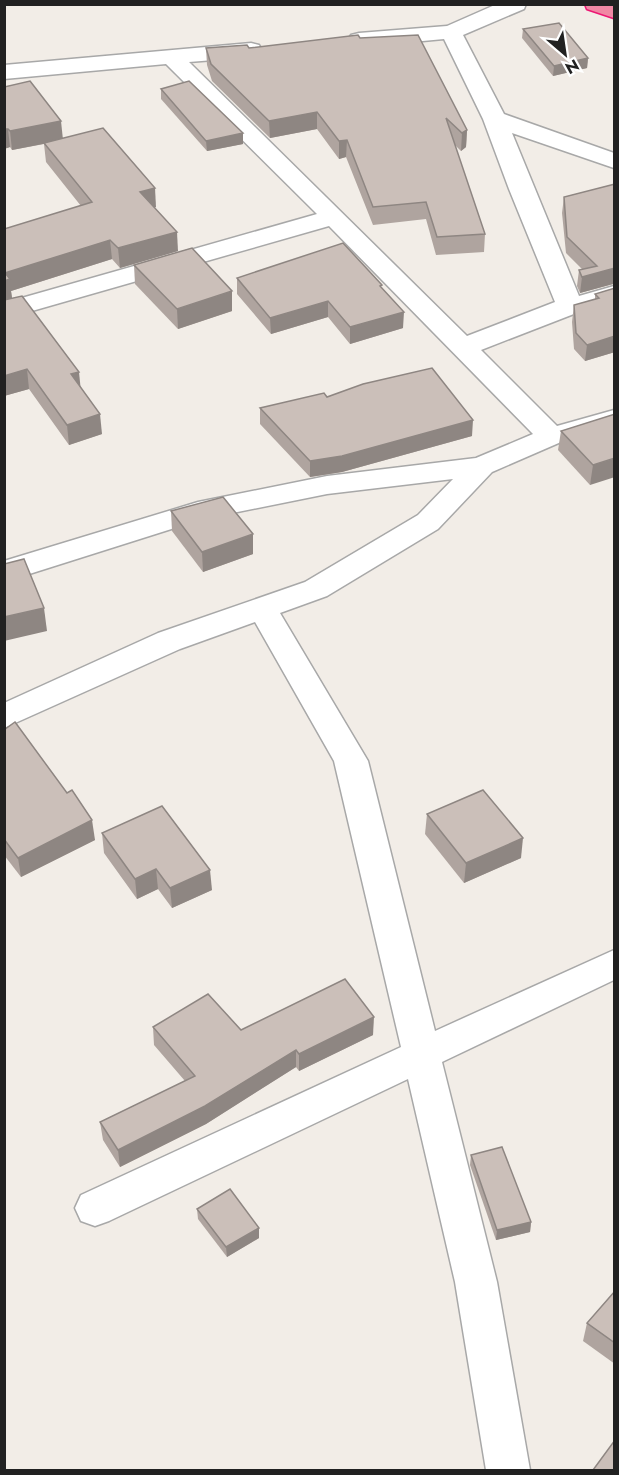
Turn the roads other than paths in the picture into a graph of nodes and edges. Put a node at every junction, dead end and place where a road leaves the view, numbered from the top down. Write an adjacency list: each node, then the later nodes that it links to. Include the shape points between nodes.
1 (516, 4): 4 (street)
2 (596, 4): 3 (highway)
3 (615, 12)
4 (451, 32): 5 (street); 9 (street)
5 (335, 42)
6 (276, 48): 7 (street)
7 (171, 57): 8 (street); 11 (street)
8 (4, 72)
9 (495, 119): 10 (street); 13 (street)
10 (615, 161)
11 (334, 217): 14 (street); 15 (street)
12 (615, 294): 13 (street)
13 (570, 306): 15 (street)
14 (4, 311)
15 (463, 347): 17 (street)
16 (615, 419): 17 (street)
17 (551, 436): 18 (street)
18 (482, 466): 19 (street, via 327,485 198,511); 20 (street, via 428,522 316,589)
19 (4, 572)
20 (262, 608): 21 (street, via 169,641); 23 (street, via 351,761)
21 (4, 717)
22 (615, 964): 23 (street)
23 (421, 1055): 24 (street); 25 (street, via 476,1282)
24 (95, 1208)
25 (508, 1470)

